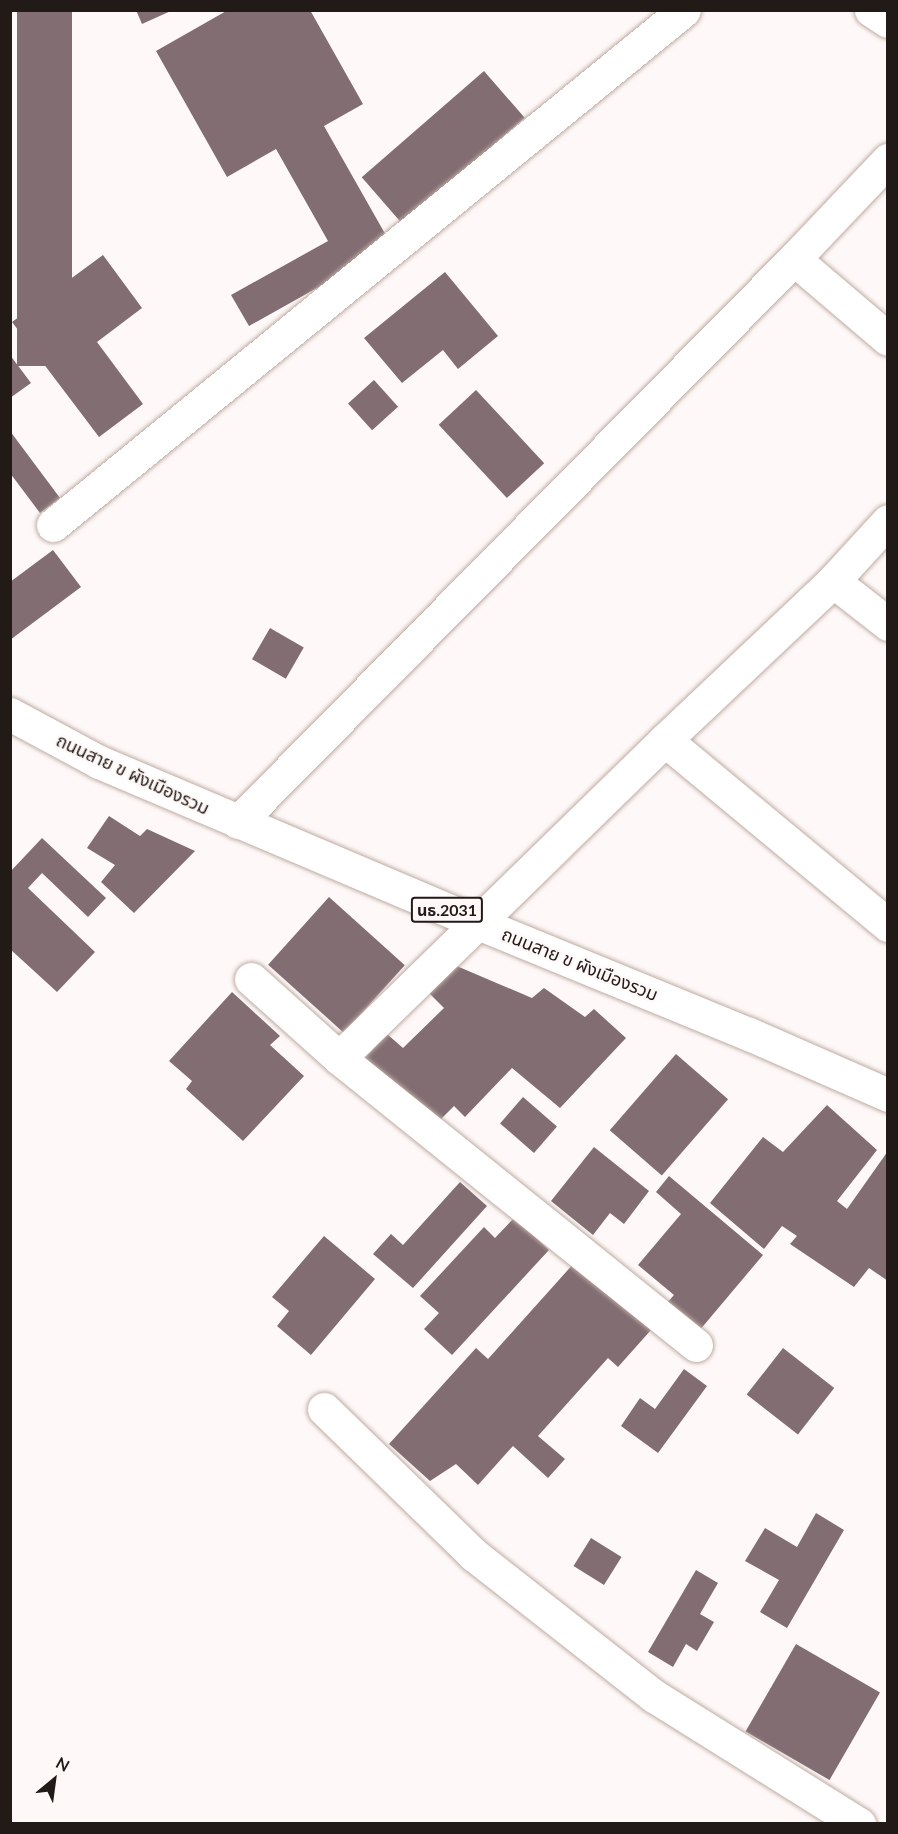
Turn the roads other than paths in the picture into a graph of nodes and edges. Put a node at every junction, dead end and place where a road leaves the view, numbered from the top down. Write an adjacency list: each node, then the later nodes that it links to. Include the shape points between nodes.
1 (684, 10): 8 (street)
2 (871, 10): 3 (street)
3 (888, 21)
4 (888, 160): 5 (street)
5 (794, 259): 6 (street); 13 (street)
6 (888, 339)
7 (888, 521): 9 (street)
8 (53, 525)
9 (833, 581): 10 (street); 12 (street)
10 (888, 624)
11 (10, 714): 13 (street, ถนนสาย ข ผังเมืองรวม / นธ.2031, via 99,762)
12 (664, 741): 14 (street); 15 (street)
13 (238, 822): 14 (street, ถนนสาย ข ผังเมืองรวม / นธ.2031)
14 (478, 923): 17 (street); 18 (street, ถนนสาย ข ผังเมืองรวม / นธ.2031)
15 (888, 925)
16 (251, 979): 17 (street)
17 (339, 1058): 19 (street)
18 (888, 1095)
19 (696, 1345)
20 (324, 1409): 21 (street, via 474,1555 654,1696)
21 (859, 1824)

